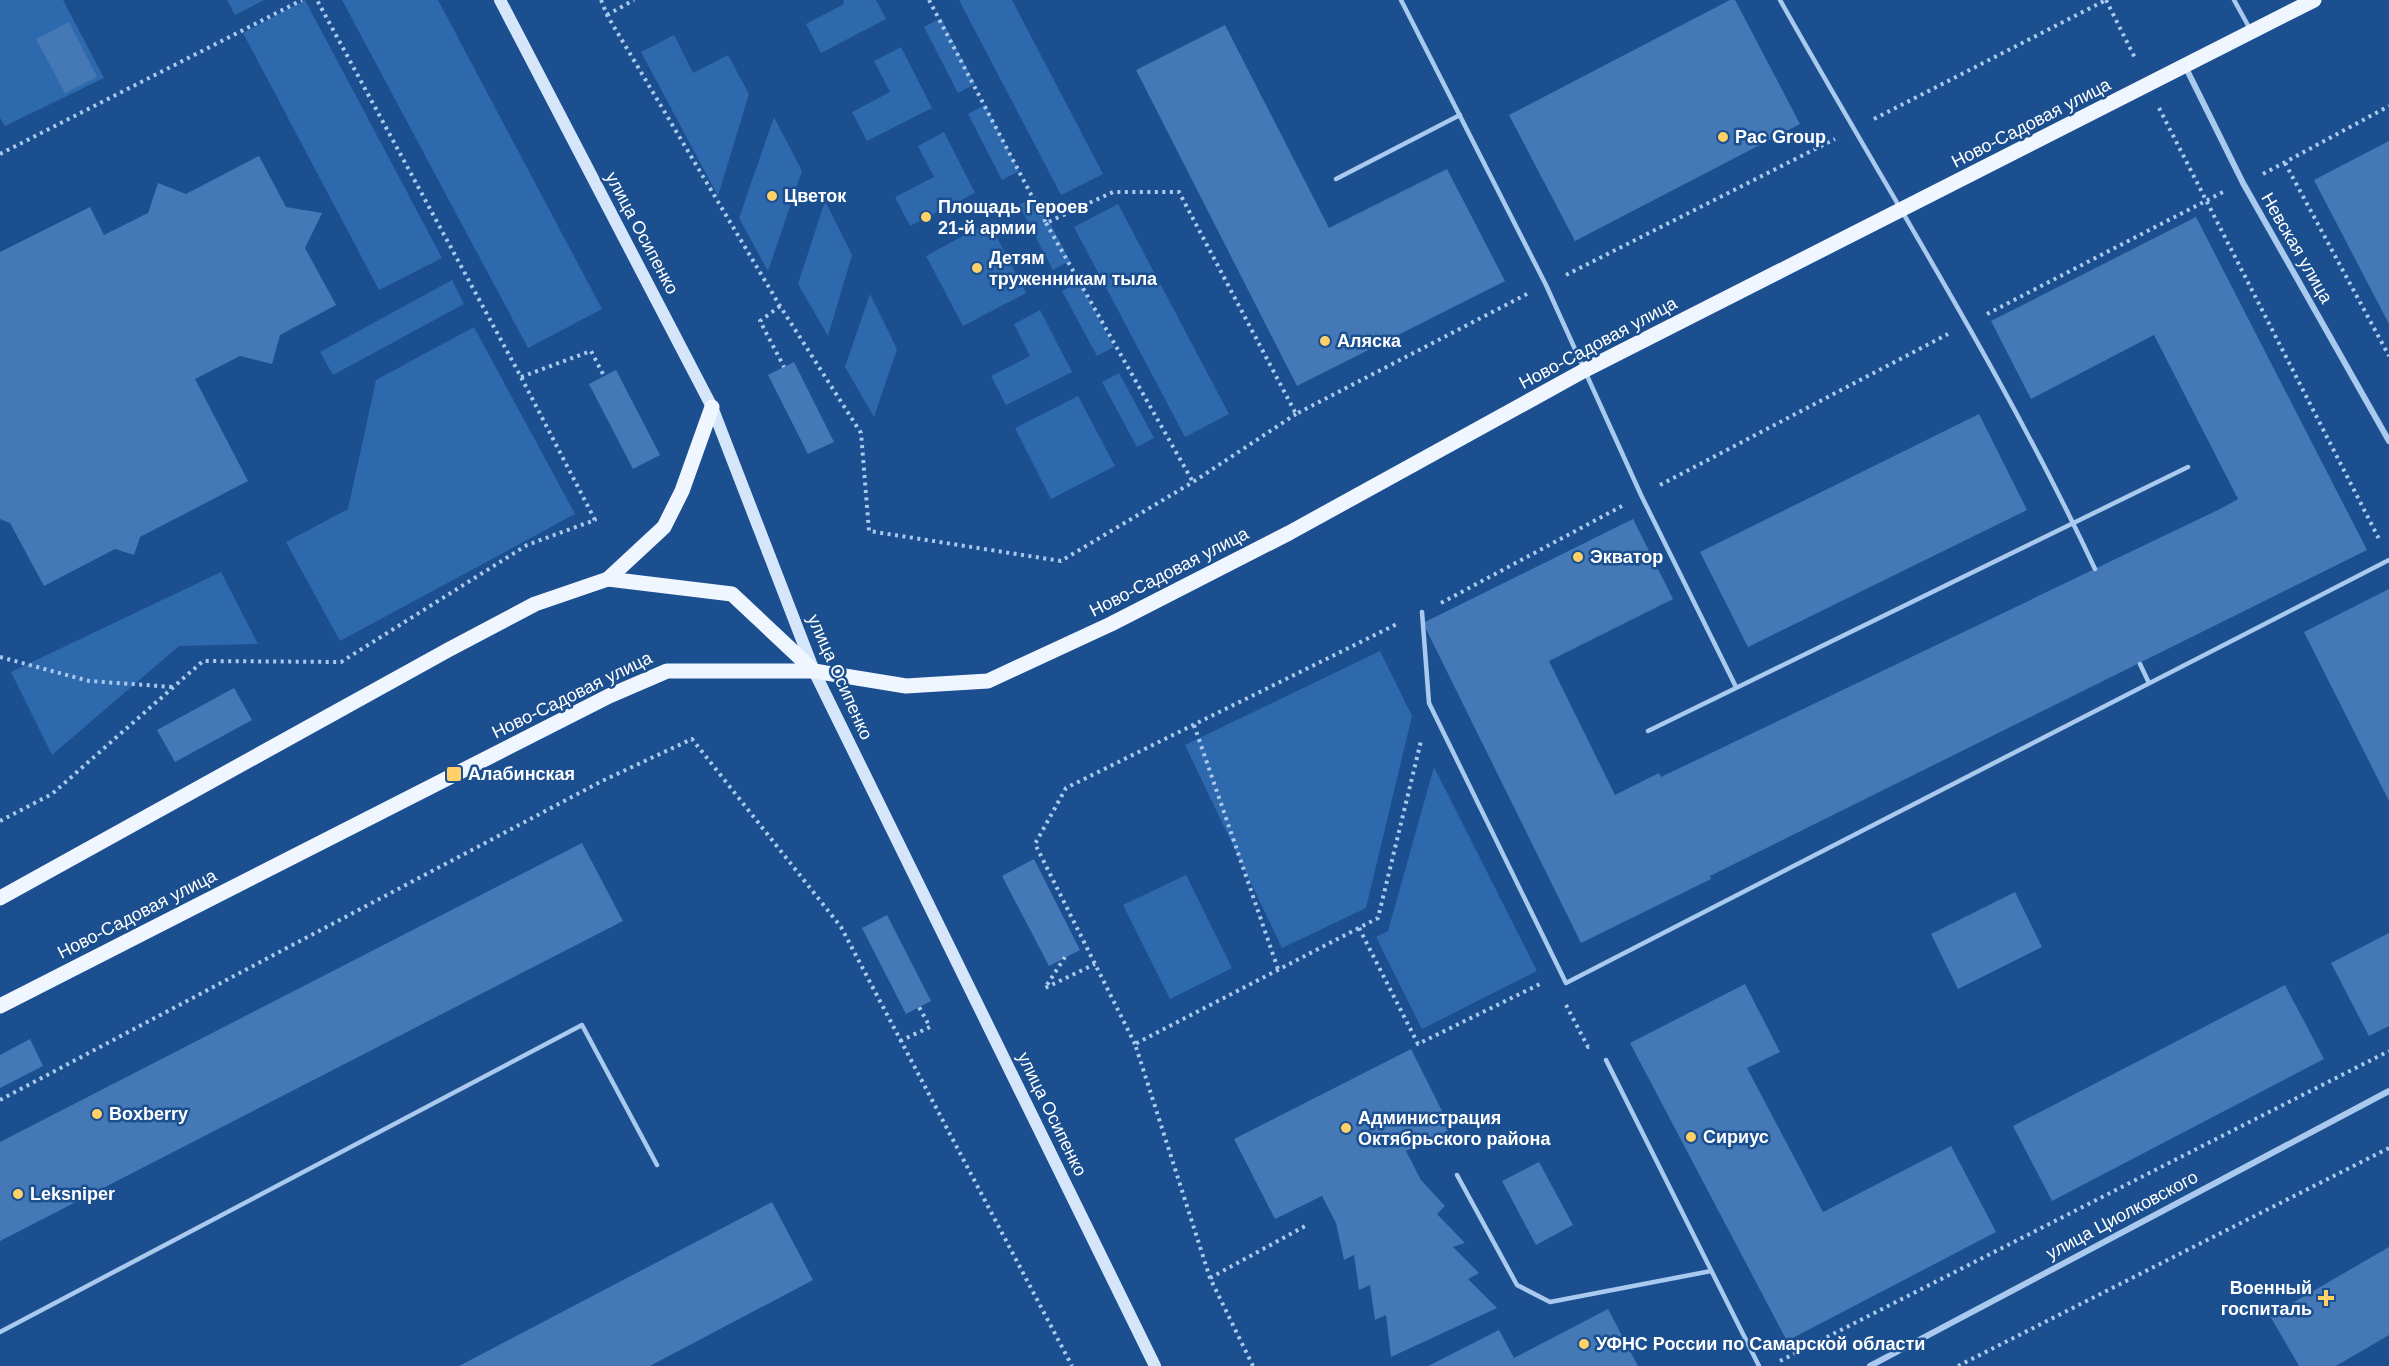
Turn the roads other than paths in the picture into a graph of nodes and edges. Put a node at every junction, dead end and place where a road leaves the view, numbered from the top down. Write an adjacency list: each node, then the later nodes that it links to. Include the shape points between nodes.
1 (500, 0): 12 (main road, улица Осипенко)
2 (1401, 0): 8 (lane)
3 (1780, 0): 10 (lane)
4 (2234, 0): 6 (lane)
5 (2314, 0): 6 (main road, Ново-Садовая улица)
6 (2251, 33): 7 (main road, Ново-Садовая улица)
7 (2186, 66): 10 (main road, Ново-Садовая улица); 13 (street, Невская улица, via 2242,183)
8 (1460, 115): 9 (lane); 11 (lane)
9 (1336, 179)
10 (1900, 211): 11 (main road, Ново-Садовая улица); 15 (lane, via 1968,324)
11 (1585, 370): 21 (main road, Ново-Садовая улица, via 1329,513 1111,624 988,681 906,686); 23 (lane, via 1641,495)
12 (712, 407): 18 (main road, via 664,527); 21 (main road, улица Осипенко)
13 (2389, 441)
14 (2188, 467): 15 (lane)
15 (2074, 523): 17 (lane); 23 (lane)
16 (2389, 561): 22 (lane)
17 (2095, 568)
18 (608, 579): 21 (main road, via 732,594); 25 (main road, via 535,604)
19 (1422, 612): 22 (lane, via 1430,703 1566,983)
20 (2140, 664): 22 (lane)
21 (814, 671): 26 (main road, Ново-Садовая улица, via 667,671 609,696); 33 (main road, улица Осипенко)
22 (2149, 683)
23 (1736, 687): 24 (lane)
24 (1648, 731)
25 (0, 897)
26 (0, 1006)
27 (1606, 1060): 31 (lane)
28 (2389, 1091): 35 (street, улица Циолковского)
29 (657, 1165): 32 (lane, via 582,1025)
30 (1457, 1175): 31 (lane, via 1517,1285 1550,1302)
31 (1711, 1271): 34 (lane)
32 (0, 1332)
33 (1155, 1366)
34 (1759, 1366)
35 (1870, 1366)

